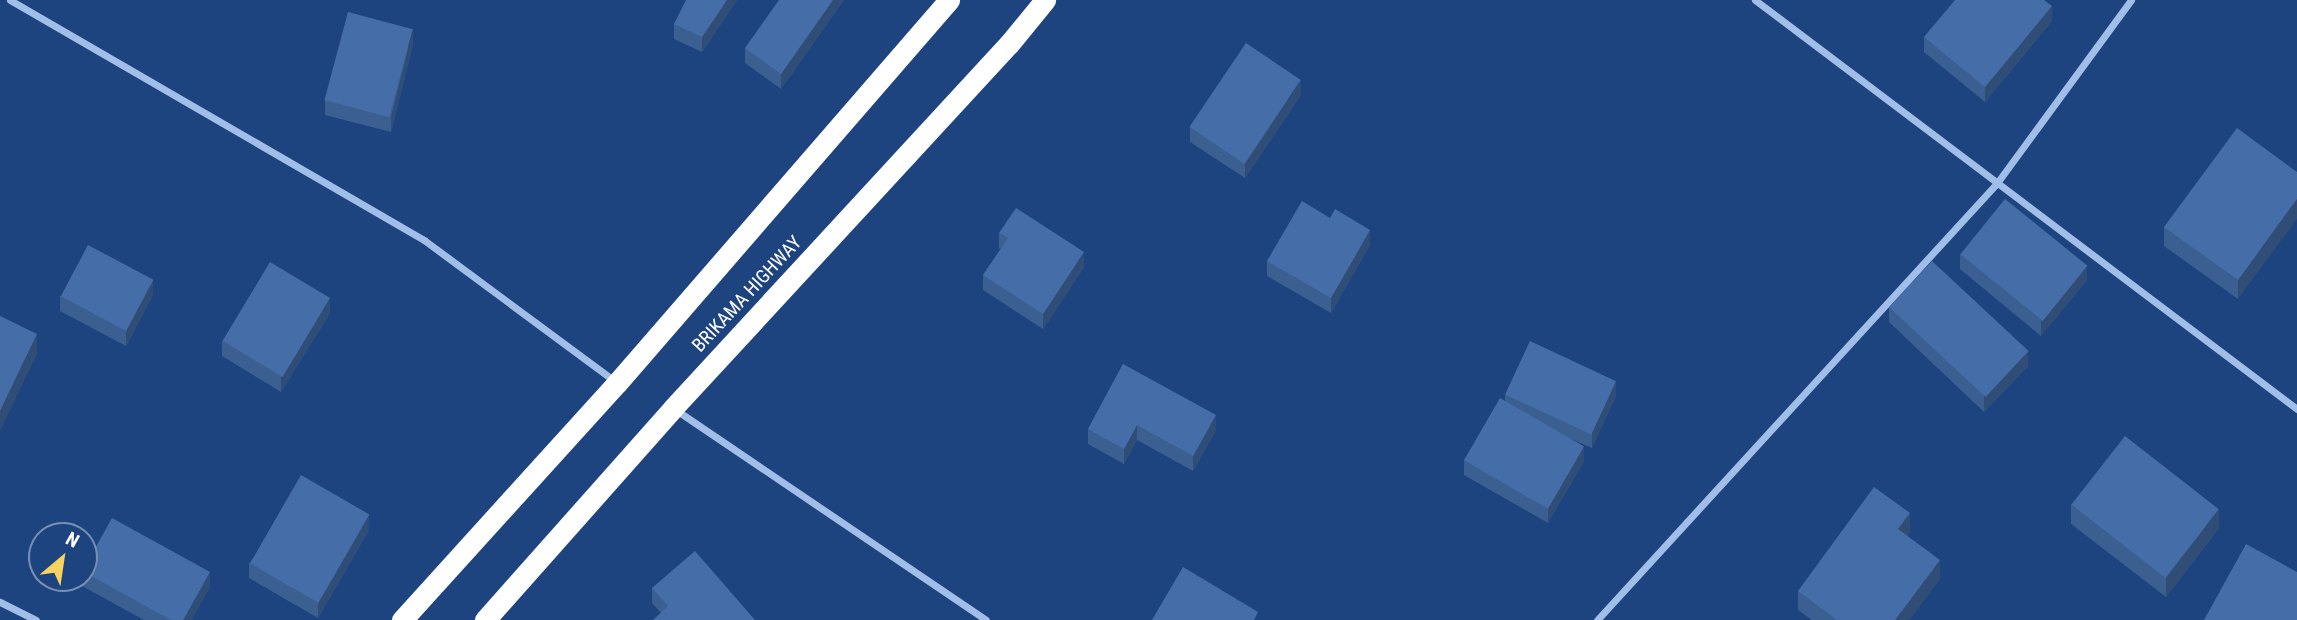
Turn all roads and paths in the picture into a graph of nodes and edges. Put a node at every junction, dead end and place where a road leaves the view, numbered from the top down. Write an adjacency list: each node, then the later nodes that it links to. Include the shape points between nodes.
1 (10, 0): 7 (street, via 424,240)
2 (949, 0): 7 (highway, BRIKAMA HIGHWAY)
3 (1045, 0): 8 (highway, BRIKAMA HIGHWAY)
4 (1755, 0): 6 (street)
5 (2131, 0): 6 (street)
6 (1997, 183): 9 (street); 15 (street)
7 (617, 383): 12 (highway, BRIKAMA HIGHWAY)
8 (673, 408): 13 (highway, BRIKAMA HIGHWAY); 14 (street)
9 (2297, 409)
10 (0, 602): 11 (street)
11 (36, 620)
12 (402, 620)
13 (485, 620)
14 (986, 620)
15 (1597, 620)

